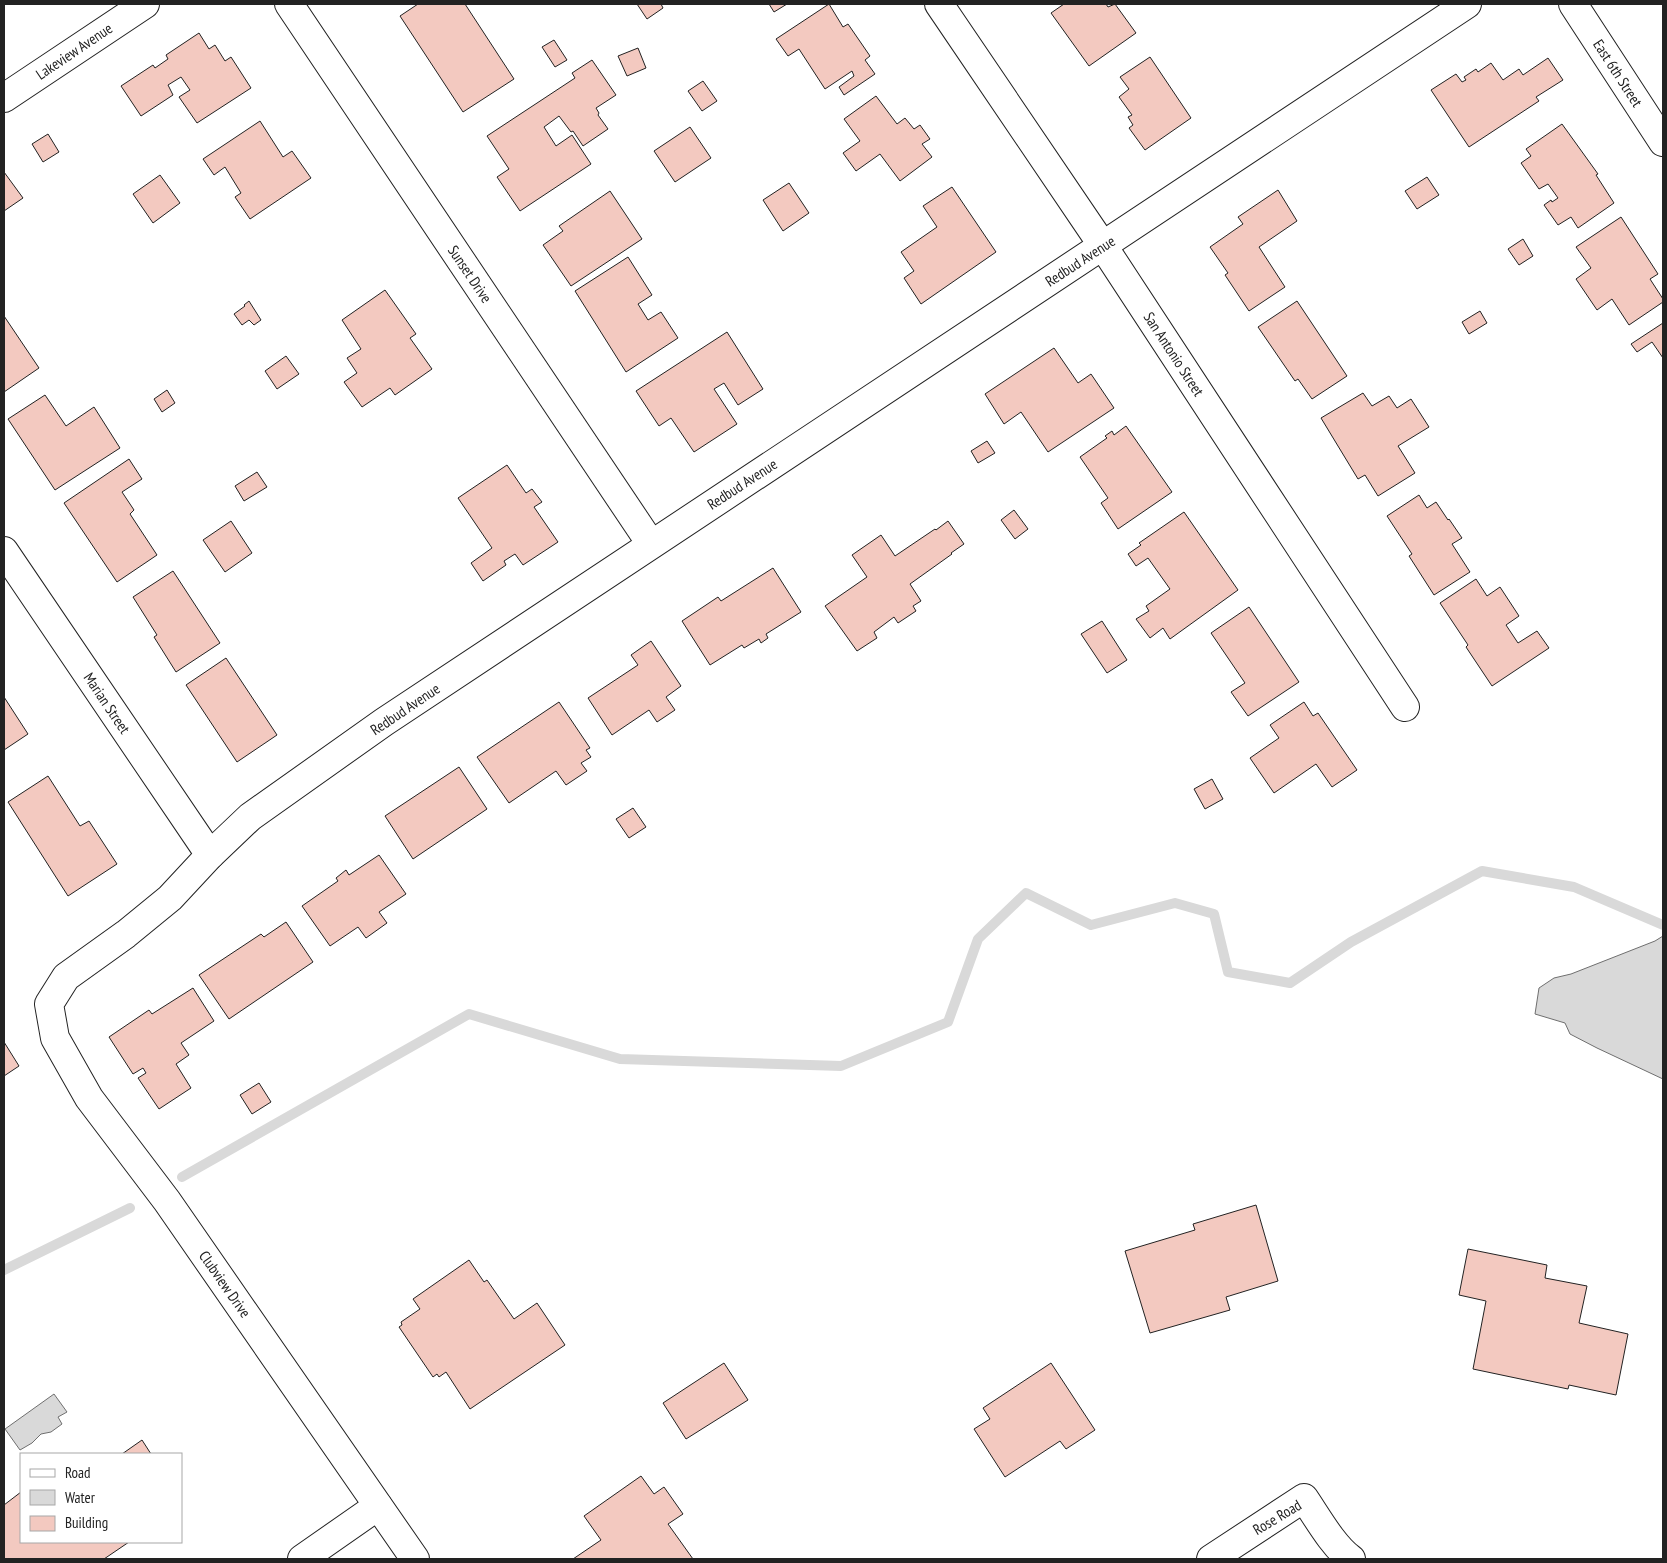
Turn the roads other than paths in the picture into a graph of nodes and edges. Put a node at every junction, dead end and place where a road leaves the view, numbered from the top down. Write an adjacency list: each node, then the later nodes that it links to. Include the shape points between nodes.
1 (145, 4): 6 (street, Lakeview Avenue)
2 (289, 4): 9 (street, Sunset Drive)
3 (939, 4): 8 (street, San Antonio Street)
4 (1467, 4): 8 (street, Redbud Avenue)
5 (1573, 4): 7 (street, East 6th Street)
6 (4, 98)
7 (1663, 142)
8 (1103, 246): 9 (street, Redbud Avenue); 11 (street, San Antonio Street)
9 (651, 544): 12 (street, Redbud Avenue, via 376,728 250,817)
10 (4, 551): 12 (street, Marian Street)
11 (1405, 706)
12 (210, 855): 13 (street, Redbud Avenue, via 170,898 66,977)
13 (49, 1004): 14 (street, Clubview Drive, via 55,1038 89,1098 167,1201)
14 (378, 1506): 15 (street); 16 (street, Clubview Drive)
15 (302, 1559)
16 (415, 1559)
17 (1211, 1559): 18 (street, Rose Road, via 1304,1498)
18 (1352, 1559)

